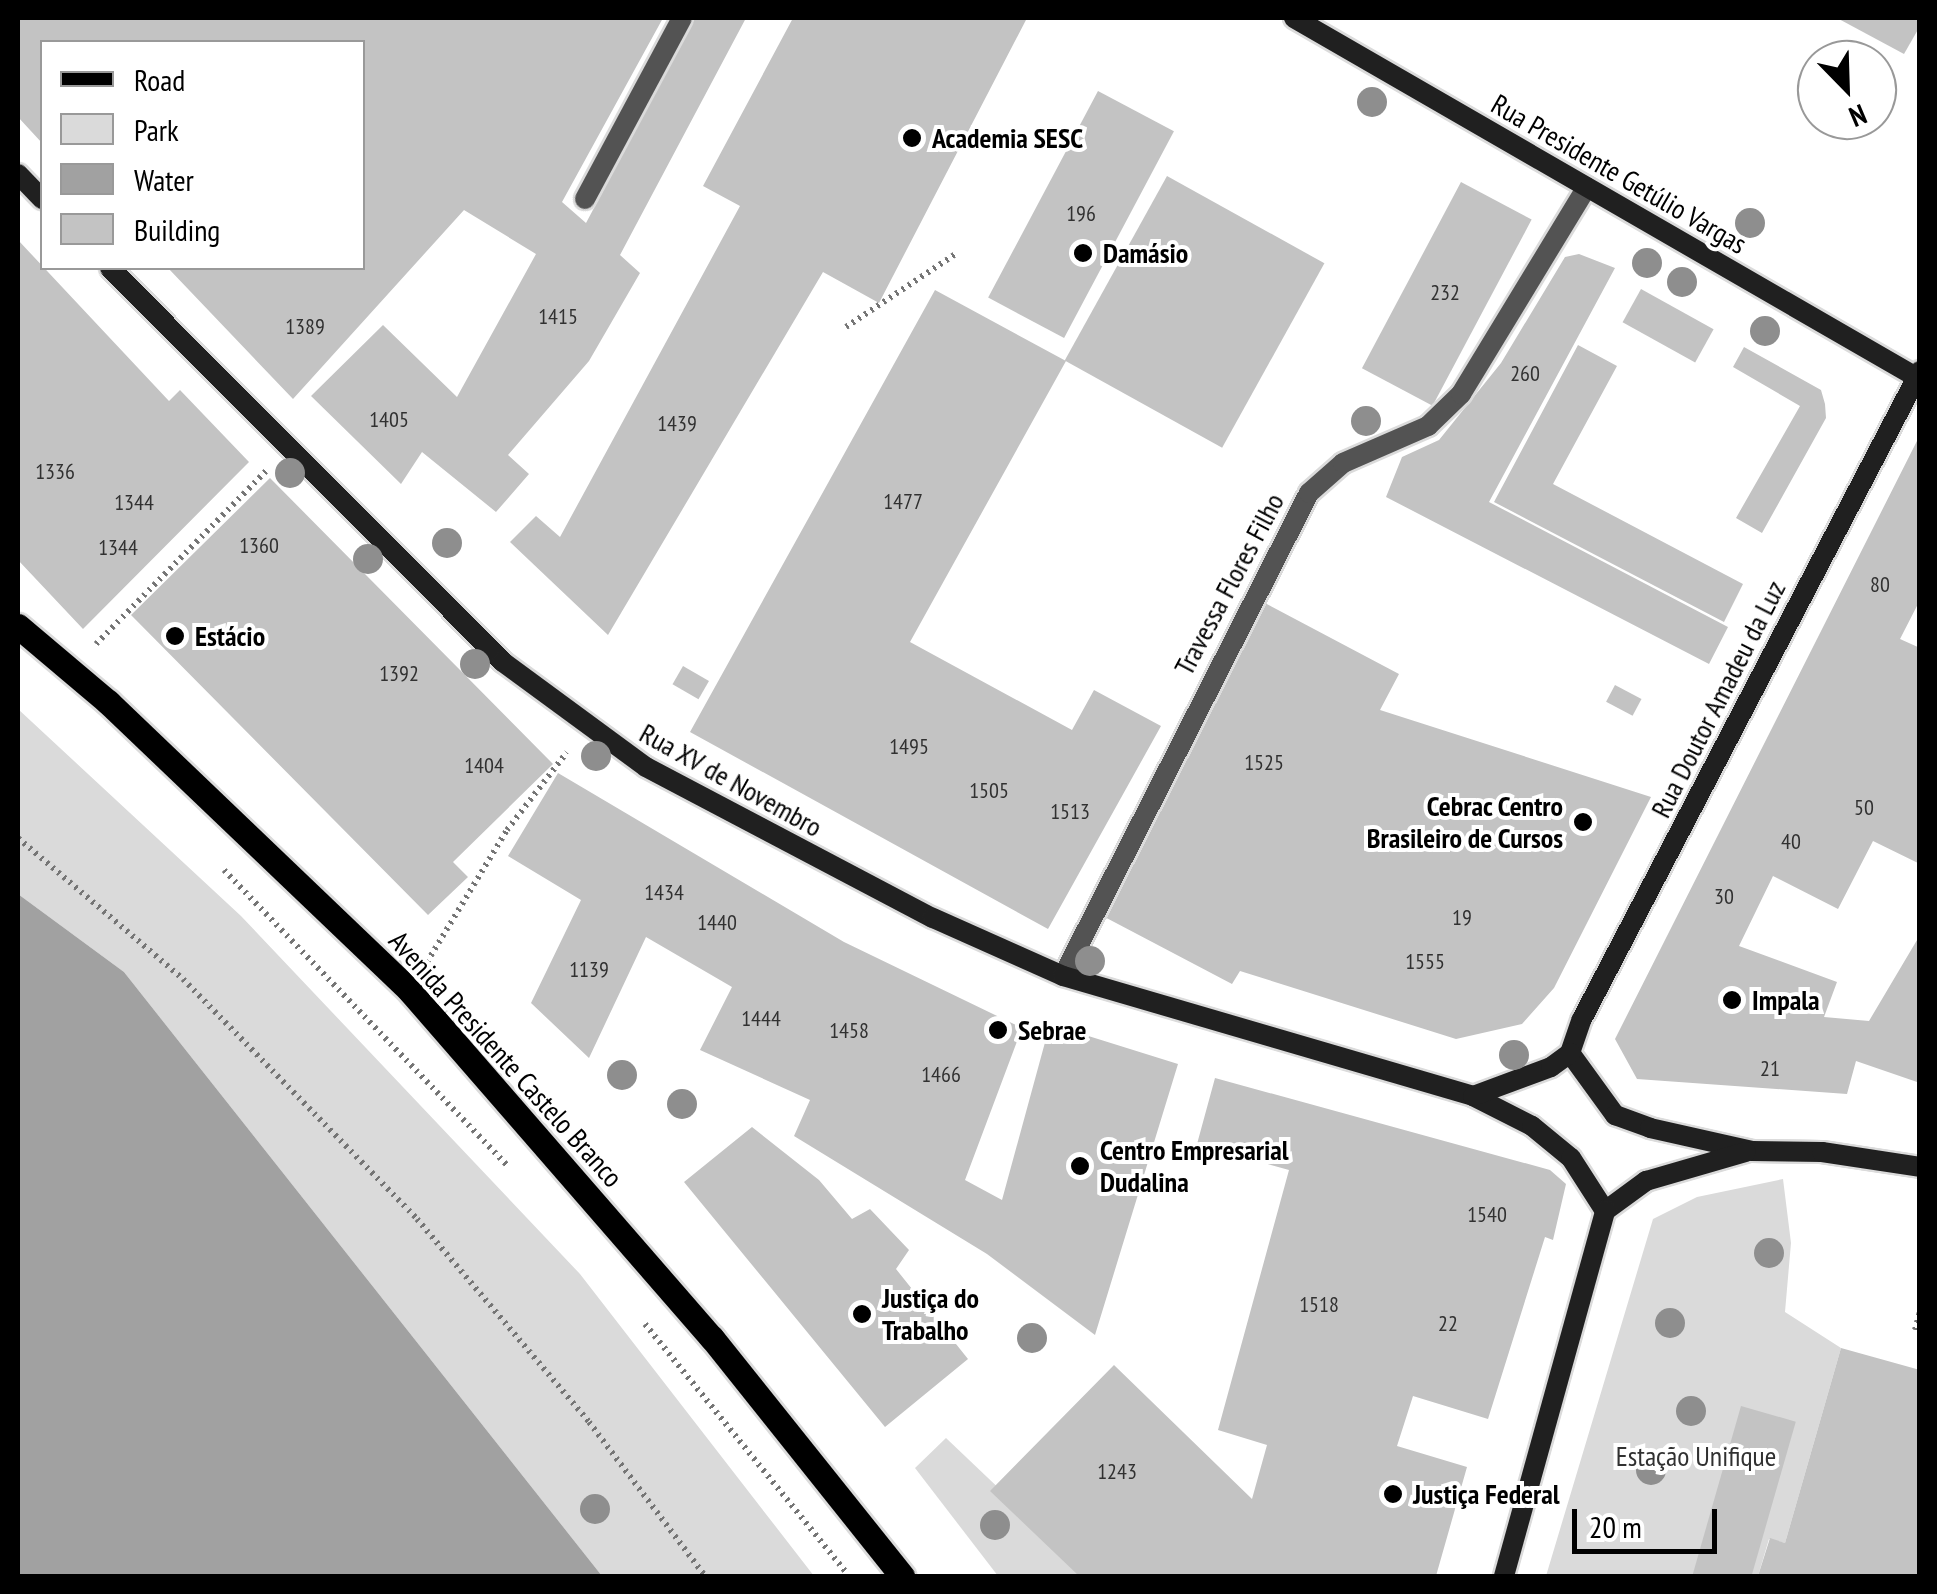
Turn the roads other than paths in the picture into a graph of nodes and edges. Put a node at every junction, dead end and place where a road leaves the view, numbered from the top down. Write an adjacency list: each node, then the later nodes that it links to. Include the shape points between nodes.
1 (682, 18): 6 (lane)
2 (1294, 18): 4 (street, Rua Presidente Getúlio Vargas)
3 (18, 174): 5 (street)
4 (1587, 187): 8 (street, Rua Presidente Getúlio Vargas); 10 (lane, Travessa Flores Filho, via 1461,394 1428,426 1343,463 1309,493)
5 (40, 198)
6 (585, 199)
7 (112, 270): 10 (street, Rua XV de Novembro, via 503,662 586,728 804,853)
8 (1918, 374): 11 (street, Rua Doutor Amadeu da Luz)
9 (18, 626): 16 (main road, Avenida Presidente Castelo Branco, via 410,991 712,1338)
10 (1062, 976): 12 (street, Rua XV de Novembro)
11 (1570, 1053): 12 (street, via 1551,1067); 13 (street, via 1615,1114)
12 (1473, 1096): 15 (street, Rua XV de Novembro, via 1532,1126 1571,1158)
13 (1752, 1151): 14 (street, via 1822,1152); 15 (street, via 1646,1181)
14 (1920, 1167)
15 (1605, 1211): 17 (street)
16 (902, 1576)
17 (1504, 1576)

